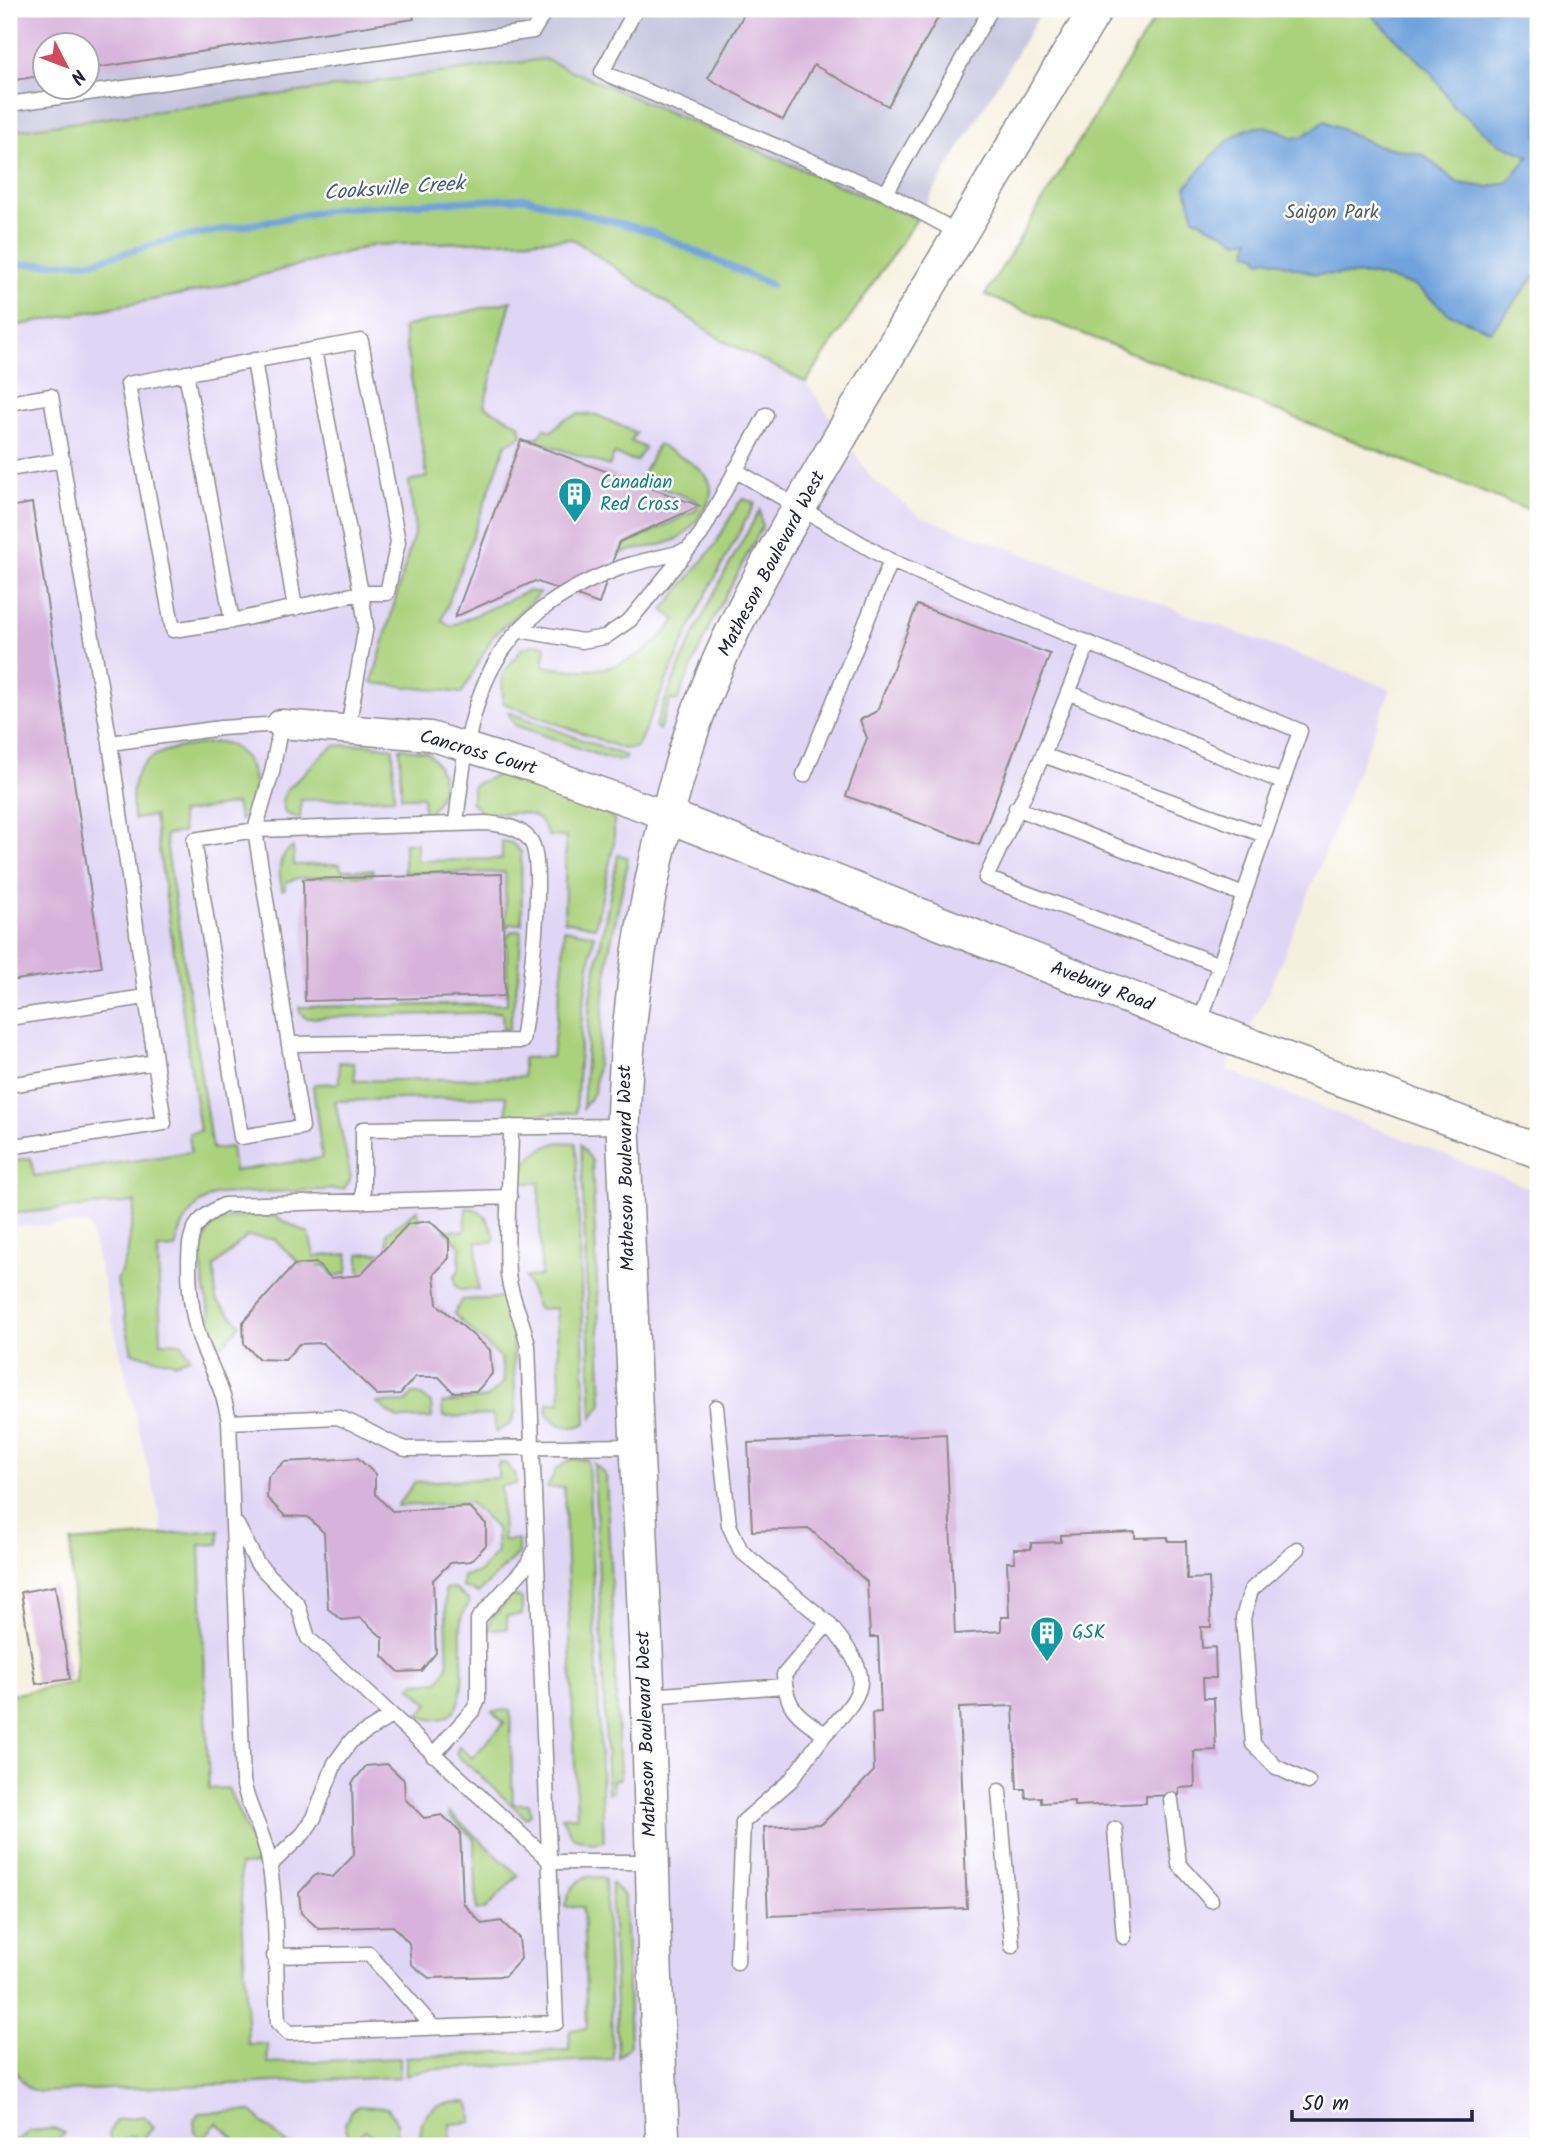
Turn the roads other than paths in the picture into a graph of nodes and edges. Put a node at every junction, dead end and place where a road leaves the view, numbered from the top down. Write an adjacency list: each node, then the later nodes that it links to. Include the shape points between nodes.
1 (546, 9): 5 (lane, via 533,31)
2 (636, 9): 6 (lane, via 602,72)
3 (991, 9): 6 (lane)
4 (1096, 9): 7 (street, Matheson Boulevard West)
5 (9, 104)
6 (886, 193): 7 (lane)
7 (959, 233): 16 (street, Matheson Boulevard West)
8 (314, 350): 9 (lane); 19 (lane); 19 (lane, via 361,341 398,542 387,593)
9 (254, 360): 10 (lane); 20 (lane)
10 (186, 373): 21 (lane); 21 (lane, via 128,384 173,630)
11 (9, 403): 13 (lane, via 51,396)
12 (766, 415): 15 (lane)
13 (62, 460): 14 (lane); 27 (lane)
14 (9, 468)
15 (735, 470): 16 (lane); 17 (lane, via 715,513)
16 (799, 509): 18 (lane); 33 (street, Matheson Boulevard West, via 748,600 716,670 688,741)
17 (688, 550): 22 (lane, via 623,567 576,588); 22 (lane, via 630,620 605,637 582,641)
18 (891, 561): 23 (lane); 30 (lane)
19 (361, 593): 20 (lane); 26 (lane, via 366,626)
20 (295, 608): 21 (lane)
21 (232, 621)
22 (519, 629): 28 (lane, via 499,652)
23 (1088, 643): 24 (lane); 31 (lane, via 1300,731)
24 (1068, 692): 29 (lane); 31 (lane)
25 (281, 724): 26 (street, Cancross Court); 27 (lane); 35 (lane)
26 (348, 728): 28 (street, Cancross Court)
27 (110, 743): 39 (lane)
28 (465, 745): 33 (street, Cancross Court); 34 (lane)
29 (1043, 755): 32 (lane); 36 (lane)
30 (804, 775)
31 (1282, 782): 36 (lane)
32 (1016, 808): 37 (lane); 38 (lane, via 986,878)
33 (668, 816): 41 (street, Avebury Road); 45 (street, Matheson Boulevard West, via 637,963 627,1037)
34 (456, 823): 35 (lane); 42 (lane, via 514,827 532,842 535,929 523,1041)
35 (255, 830): 42 (lane); 42 (lane, via 194,839 241,1137 302,1127)
36 (1264, 835): 37 (lane)
37 (1244, 895): 38 (lane)
38 (1220, 965): 41 (lane)
39 (145, 997): 40 (lane); 43 (lane)
40 (9, 1018)
41 (1199, 1026): 48 (street, Avebury Road)
42 (289, 1044)
43 (155, 1062): 44 (lane); 47 (lane, via 164,1123)
44 (9, 1085)
45 (623, 1126): 46 (lane); 53 (street, Matheson Boulevard West)
46 (511, 1127): 49 (lane); 50 (lane, via 363,1129)
47 (9, 1147)
48 (1538, 1151)
49 (510, 1197): 50 (lane); 54 (lane, via 508,1276 528,1346)
50 (363, 1202): 52 (lane, via 224,1205 197,1223 190,1236 191,1304 226,1398)
51 (716, 1407): 58 (lane, via 729,1525 741,1550)
52 (229, 1422): 54 (lane, via 337,1417 406,1449); 55 (lane)
53 (635, 1446): 54 (lane); 60 (street, Matheson Boulevard West)
54 (534, 1449): 56 (lane)
55 (234, 1520): 61 (lane, via 257,1563 298,1605 308,1638); 70 (lane, via 243,1781)
56 (537, 1546): 63 (lane, via 528,1564 478,1619 478,1700); 68 (lane)
57 (1297, 1549): 64 (lane, via 1251,1590 1243,1618 1253,1744 1276,1767)
58 (828, 1623): 59 (lane, via 784,1675); 62 (lane, via 855,1656 862,1683 852,1707)
59 (785, 1686): 60 (lane); 62 (lane, via 786,1697 800,1718)
60 (648, 1696): 69 (street, Matheson Boulevard West)
61 (391, 1716): 63 (lane); 70 (lane, via 351,1741 335,1762 303,1835)
62 (825, 1734): 75 (lane, via 791,1780 743,1822)
63 (433, 1755): 68 (lane)
64 (1308, 1782)
65 (999, 1791): 73 (lane)
66 (1171, 1800): 71 (lane, via 1179,1864)
67 (1115, 1829): 72 (lane)
68 (551, 1862): 69 (lane); 76 (lane, via 556,2023)
69 (651, 1862): 77 (street, Matheson Boulevard West)
70 (270, 1865): 74 (lane)
71 (1211, 1900)
72 (1124, 1937)
73 (1012, 1946)
74 (274, 1955): 76 (lane, via 369,1954); 76 (lane, via 278,2023 289,2033)
75 (737, 1962)
76 (434, 2028)
77 (663, 2146)

